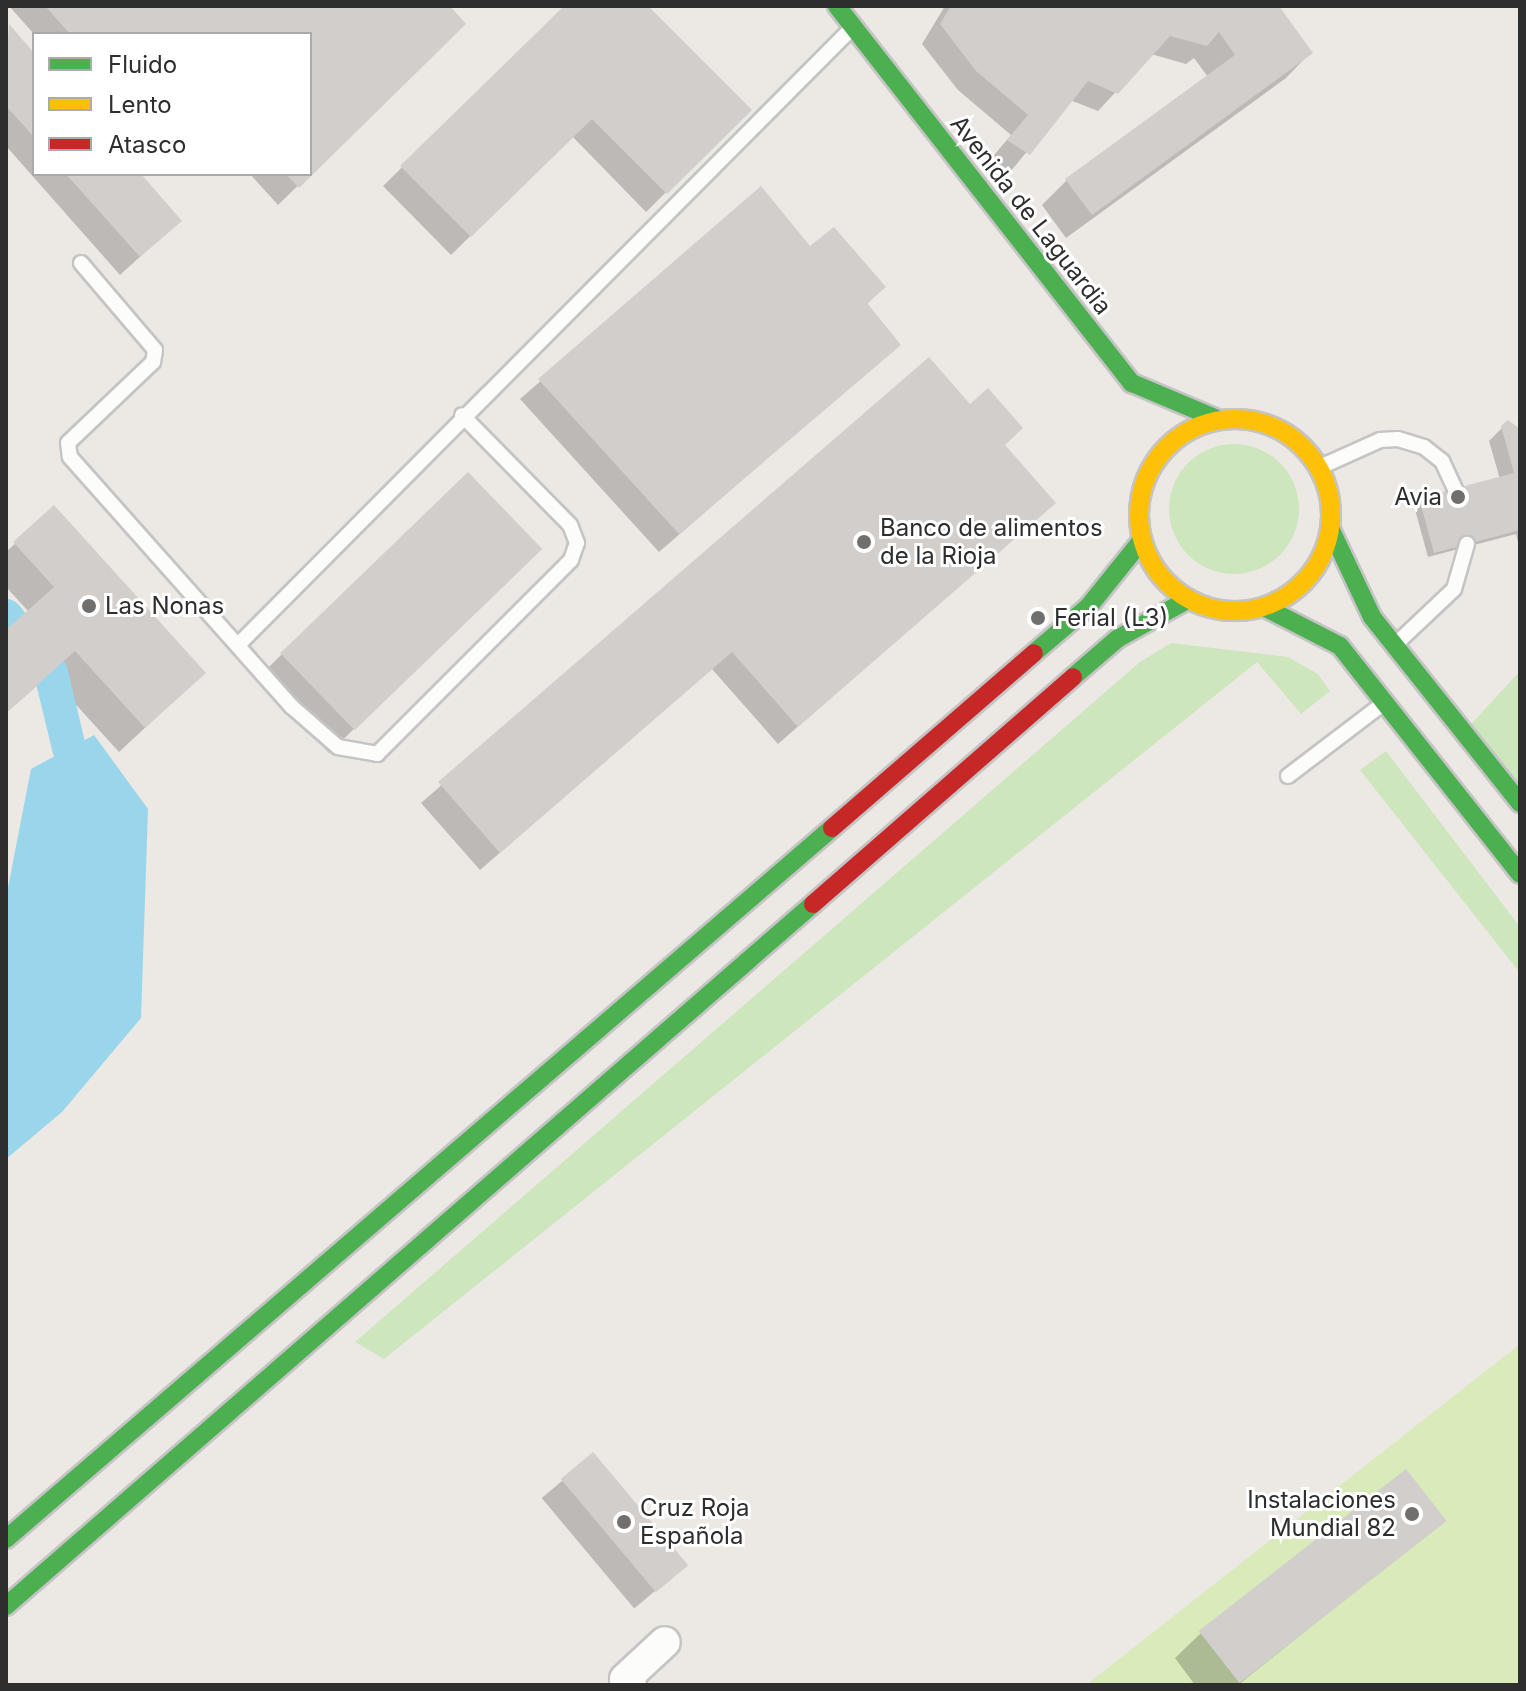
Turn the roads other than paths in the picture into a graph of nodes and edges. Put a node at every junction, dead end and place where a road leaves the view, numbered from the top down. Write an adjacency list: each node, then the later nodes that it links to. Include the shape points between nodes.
1 (837, 6): 2 (main road, Avenida de Laguardia)
2 (854, 27): 4 (main road, Avenida de Laguardia); 6 (lane)
3 (81, 263): 17 (lane, via 155,350 153,362 68,443 70,457)
4 (1132, 383): 5 (main road); 7 (main road, Avenida de Laguardia)
5 (1144, 413)
6 (462, 415): 17 (lane); 17 (lane, via 570,525 577,543 571,560 377,754 338,747 291,706)
7 (1215, 418): 9 (main road, via 1189,428); 10 (main road, via 1263,423 1296,443)
8 (1150, 438): 9 (main road)
9 (1152, 467): 13 (main road, via 1140,501)
10 (1318, 468): 11 (lane, via 1380,440 1398,439 1424,447 1442,461); 12 (main road, via 1330,500)
11 (1455, 489)
12 (1330, 528): 16 (main road, via 1309,577); 18 (main road, via 1372,617)
13 (1142, 540): 15 (main road, via 1160,574); 23 (main road, via 1089,606)
14 (1467, 544): 18 (lane, via 1454,589)
15 (1189, 599): 16 (main road, via 1226,611); 24 (main road, via 1117,639)
16 (1264, 607): 19 (main road, via 1340,646)
17 (239, 644)
18 (1395, 645): 21 (main road)
19 (1385, 703): 20 (lane); 22 (main road)
20 (1288, 776)
21 (1520, 803)
22 (1520, 874)
23 (6, 1539)
24 (6, 1606)
25 (665, 1642): 26 (street, via 625,1679)
26 (631, 1685)

